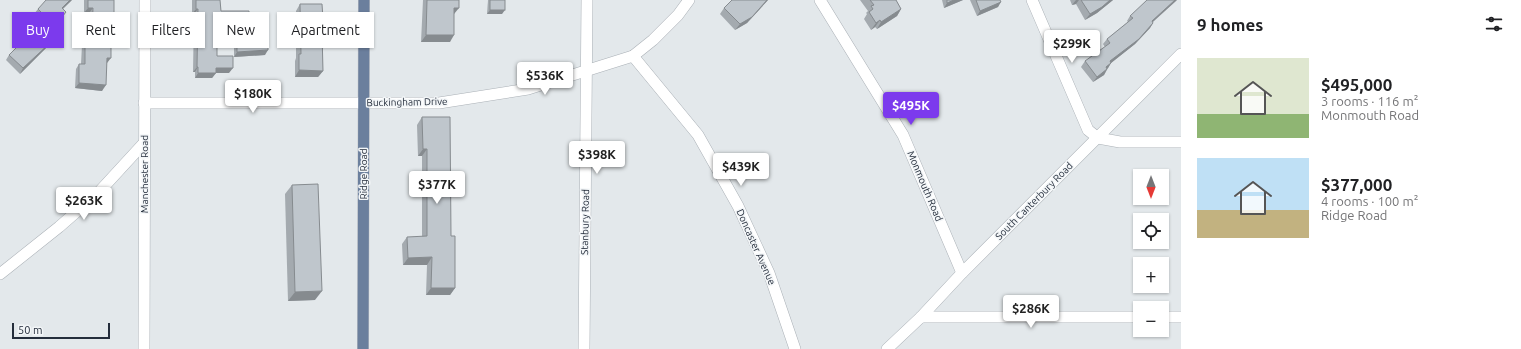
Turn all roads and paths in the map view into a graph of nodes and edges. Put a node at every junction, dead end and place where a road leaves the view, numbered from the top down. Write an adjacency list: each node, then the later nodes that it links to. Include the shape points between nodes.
1 (145, 0): 10 (street, Manchester Road)
2 (364, 0): 11 (main road, Ridge Road)
3 (587, 0): 9 (street, Stanbury Road)
4 (689, 0): 8 (street, Buckingham Drive, via 653,40)
5 (820, 0): 15 (street, Monmouth Road, via 904,135)
6 (1032, 0): 12 (street, via 1088,130)
7 (1181, 54): 12 (street, South Canterbury Road)
8 (633, 56): 9 (street, Buckingham Drive); 24 (street, Doncaster Avenue, via 698,135 738,206 769,273)
9 (587, 70): 11 (street, Buckingham Drive, via 528,89 439,103); 23 (street, Stanbury Road)
10 (144, 103): 11 (street, Buckingham Drive); 14 (street, Manchester Road)
11 (363, 103): 22 (main road, Ridge Road)
12 (1098, 138): 13 (street, via 1120,142); 15 (street, South Canterbury Road)
13 (1181, 142)
14 (144, 143): 16 (street, via 99,192 59,228); 21 (street, Manchester Road)
15 (962, 273): 17 (street, South Canterbury Road)
16 (0, 274)
17 (921, 317): 18 (street); 25 (street, South Canterbury Road)
18 (1133, 317)
19 (1169, 317): 20 (street)
20 (1181, 317)
21 (144, 349)
22 (363, 349)
23 (584, 349)
24 (795, 349)
25 (887, 349)

